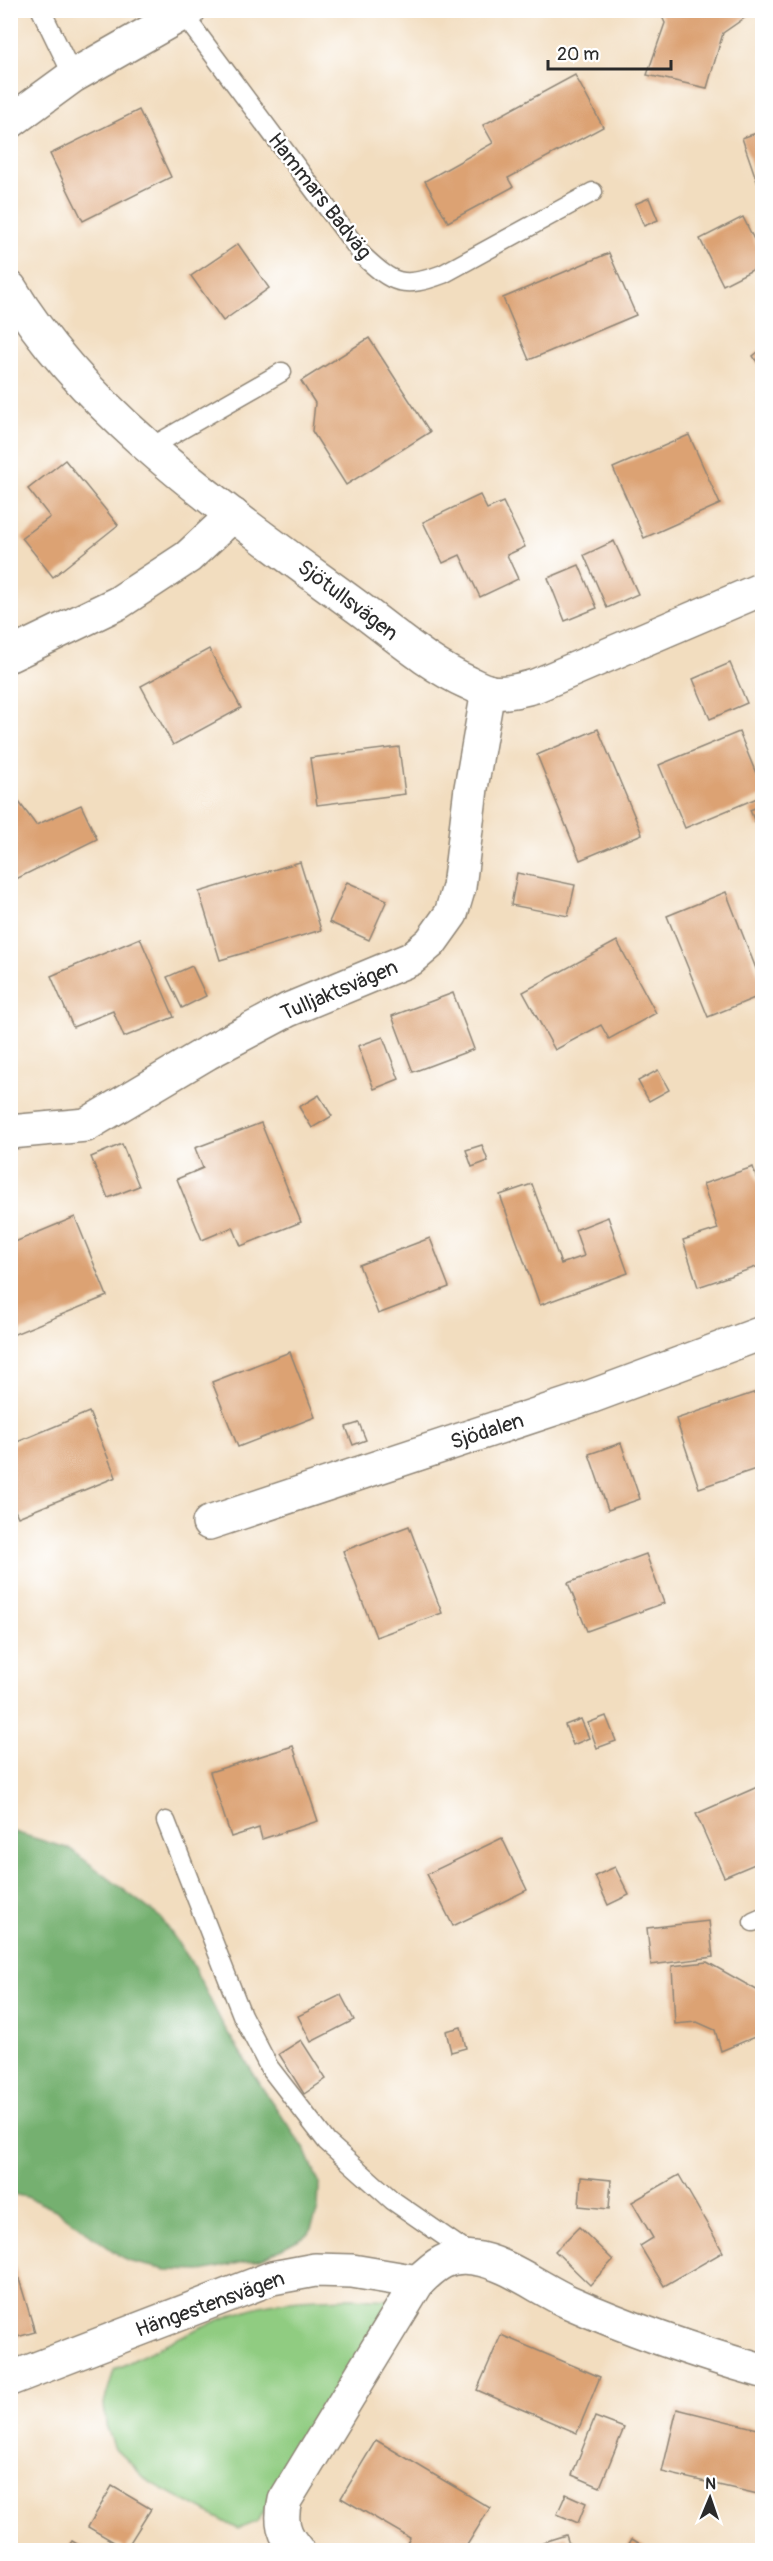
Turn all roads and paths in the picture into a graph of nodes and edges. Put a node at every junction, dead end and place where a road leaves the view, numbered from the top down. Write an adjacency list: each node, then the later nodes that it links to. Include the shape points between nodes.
1 (41, 10): 3 (lane)
2 (186, 12): 3 (street, Hammars Badväg); 5 (lane, Hammars Badväg, via 363,256 383,275 398,282 418,284 443,274)
3 (73, 76): 4 (street, Hammars Badväg)
4 (10, 122)
5 (593, 192)
6 (10, 288): 8 (street, Sjötullsvägen, via 75,375)
7 (282, 372): 8 (lane)
8 (151, 447): 9 (street, Sjötullsvägen)
9 (233, 515): 11 (street, via 188,557 118,603); 12 (street, Sjötullsvägen, via 445,672)
10 (762, 589): 12 (street, Sjötullsvägen, via 534,686)
11 (10, 655)
12 (488, 692): 13 (street, Tulljaktsvägen, via 459,887 451,914 431,942 411,959 288,1010 227,1042 86,1125)
13 (10, 1132)
14 (762, 1334): 15 (street, Sjödalen, via 590,1396)
15 (209, 1523)
16 (166, 1821): 17 (lane, via 242,2014 269,2067 327,2142 392,2200)
17 (475, 2258): 18 (street, via 453,2257 438,2262); 19 (street, via 633,2330)
18 (418, 2282): 20 (street, Hängestensvägen, via 352,2271 315,2270 272,2278); 21 (street, via 285,2500 284,2531)
19 (762, 2371)
20 (10, 2379)
21 (297, 2550)

